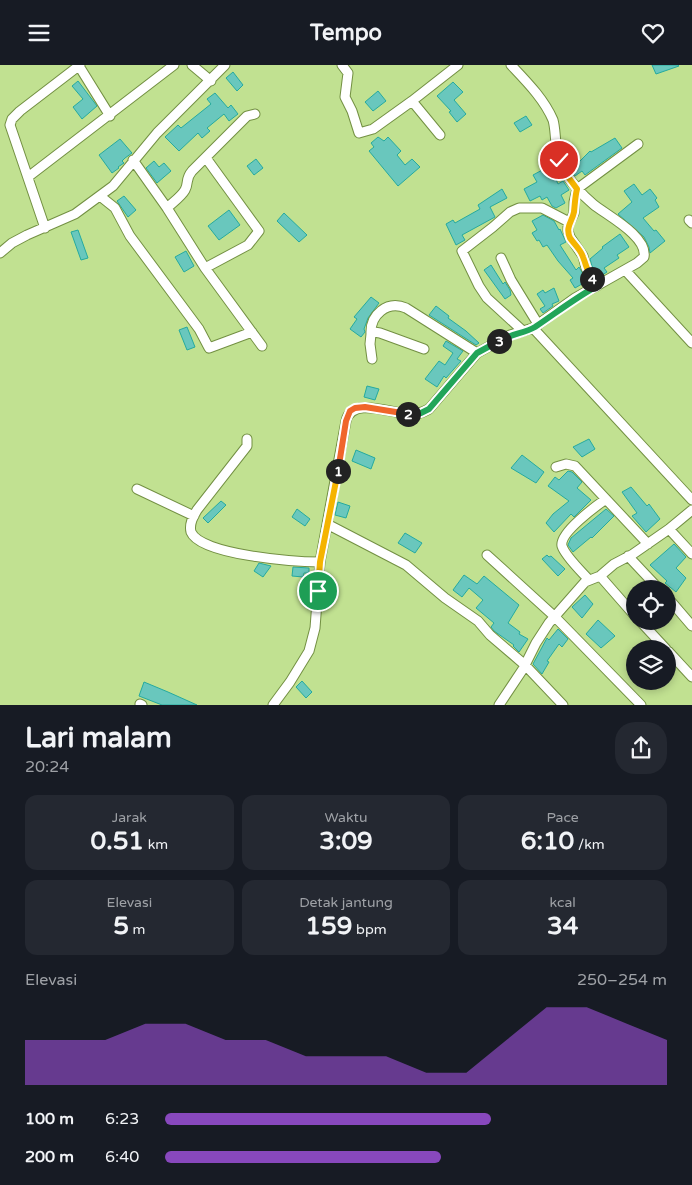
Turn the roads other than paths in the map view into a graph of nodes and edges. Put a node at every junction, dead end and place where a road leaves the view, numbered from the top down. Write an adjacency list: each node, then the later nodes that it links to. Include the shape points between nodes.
1 (174, 65): 11 (street)
2 (192, 65): 8 (street)
3 (225, 65): 8 (street)
4 (342, 65): 9 (street, via 348,75 345,97 359,133 374,129)
5 (458, 65): 9 (street)
6 (512, 65): 17 (street, via 545,104 554,123 560,165)
7 (80, 66): 11 (street); 16 (street, via 12,119 12,134)
8 (210, 81): 15 (street)
9 (412, 101): 12 (street)
10 (255, 114): 14 (street, via 247,116)
11 (110, 116): 16 (street)
12 (440, 135)
13 (638, 144): 17 (street)
14 (206, 158): 19 (street, via 188,175 184,191); 24 (street, via 259,232 248,245)
15 (134, 160): 18 (street, via 119,180); 19 (street)
16 (28, 177): 21 (street)
17 (577, 189): 20 (street, via 574,213); 25 (street, via 624,225 644,249 644,257)
18 (100, 196): 21 (street, via 75,214); 29 (street, via 118,211 130,237 199,329 209,348)
19 (167, 207): 24 (street)
20 (569, 222): 26 (street, via 570,237); 28 (street, via 542,208 520,208 510,212 462,251 487,298)
21 (45, 228): 22 (street)
22 (1, 249)
23 (501, 258): 27 (street)
24 (205, 267): 29 (street)
25 (625, 270): 26 (street); 31 (street)
26 (597, 286): 27 (street)
27 (536, 326): 28 (street); 40 (street)
28 (522, 331): 34 (street)
29 (252, 332): 32 (street)
30 (371, 334): 33 (street, via 380,333); 34 (street, via 374,318 388,306 397,305); 35 (street)
31 (692, 343)
32 (262, 346)
33 (424, 349)
34 (477, 353): 43 (street, via 429,409 421,413 412,415 365,407 350,411)
35 (372, 359)
36 (247, 439): 42 (street, via 247,446)
37 (556, 467): 39 (street, via 575,466)
38 (137, 489): 42 (street)
39 (606, 499): 45 (street); 51 (street, via 588,512 562,541 562,547)
40 (692, 500)
41 (692, 509): 44 (street)
42 (194, 515): 49 (street, via 191,531 205,545 237,553)
43 (327, 524): 49 (street); 60 (street, via 406,565 478,621)
44 (669, 529): 45 (street); 46 (street)
45 (648, 544): 48 (street)
46 (692, 554)
47 (487, 555): 55 (street)
48 (628, 556): 50 (street); 52 (street)
49 (320, 562): 62 (street, via 315,628 309,651)
50 (600, 576): 51 (street); 53 (street)
51 (589, 580): 55 (street)
52 (651, 580)
53 (626, 606)
54 (676, 607): 56 (street)
55 (554, 617): 60 (street); 65 (street)
56 (692, 625)
57 (648, 630): 58 (street)
58 (657, 640)
59 (676, 660): 61 (street)
60 (525, 665): 63 (street); 64 (street)
61 (692, 677)
62 (273, 705)
63 (499, 705)
64 (563, 705)
65 (640, 705)

